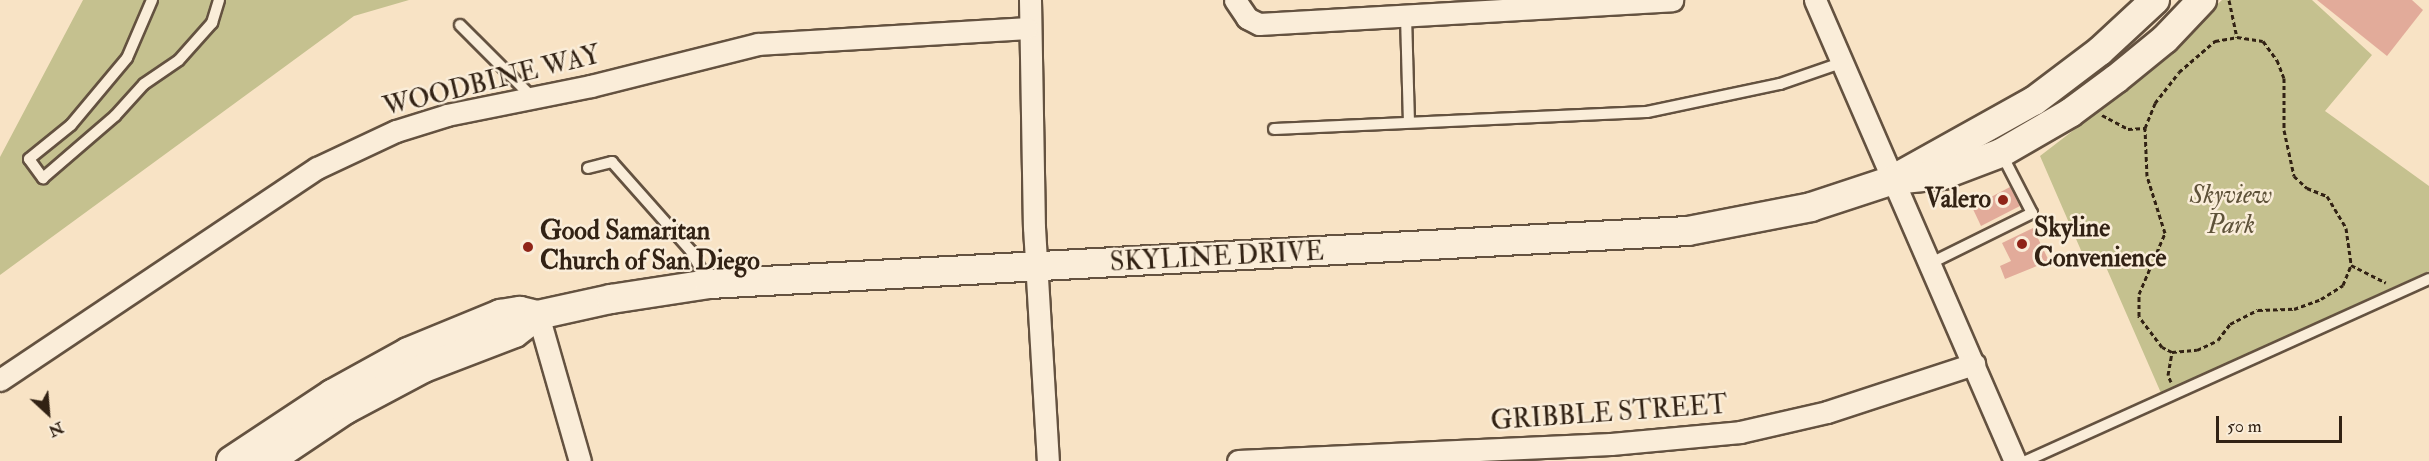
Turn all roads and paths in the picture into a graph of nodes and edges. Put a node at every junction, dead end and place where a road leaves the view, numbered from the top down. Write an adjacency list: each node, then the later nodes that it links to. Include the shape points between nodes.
1 (152, 0): 2 (lane, via 127,58 71,125 29,159 43,178 115,116 144,84 179,60 212,24)
2 (219, 0)
3 (1030, 0): 12 (street)
4 (1235, 0): 10 (street, via 1247,18 1259,24)
5 (1671, 0): 10 (street)
6 (1815, 0): 14 (street)
7 (2156, 0): 22 (main road, SKYLINE DRIVE, via 2092,57 2034,101)
8 (2202, 0): 20 (main road, SKYLINE DRIVE, via 2165,39 2116,79 2070,113)
9 (2229, 0): 13 (path)
10 (1406, 16): 17 (lane)
11 (460, 25): 15 (lane)
12 (1027, 28): 15 (street, WOODBINE WAY, via 758,44); 25 (street)
13 (2237, 37): 18 (path, via 2215,41 2179,72 2155,104); 24 (path, via 2264,41 2277,60 2284,78 2284,130 2294,176 2307,188 2327,196 2346,228)
14 (1841, 63): 17 (lane, via 1780,84 1647,112); 22 (street)
15 (533, 99): 32 (street, WOODBINE WAY, via 427,120 343,153)
16 (2099, 113): 18 (path, via 2128,129)
17 (1409, 122): 19 (lane)
18 (2145, 128): 30 (path, via 2147,176 2165,234 2139,294 2139,316 2163,347)
19 (1274, 129)
20 (2001, 153): 22 (main road, SKYLINE DRIVE, via 1943,175); 23 (lane, via 2032,213)
21 (588, 168): 27 (lane, via 612,162 691,250)
22 (1893, 180): 23 (street); 25 (main road, SKYLINE DRIVE, via 1811,207 1689,231)
23 (1929, 264): 31 (street)
24 (2351, 264): 28 (path, via 2384,281); 30 (path, via 2343,285 2321,299 2294,309 2258,310 2230,324 2218,340 2197,350)
25 (1037, 269): 27 (main road, SKYLINE DRIVE); 38 (street)
26 (2429, 279): 28 (lane)
27 (709, 284): 29 (main road, SKYLINE DRIVE)
28 (2394, 295): 33 (lane)
29 (538, 315): 35 (main road, SKYLINE DRIVE, via 520,310 500,314 408,352 332,394); 36 (main road, SKYLINE DRIVE, via 515,333 388,385); 37 (street)
30 (2172, 352): 33 (path, via 2168,375)
31 (1974, 364): 34 (street, GRIBBLE STREET, via 1795,420); 40 (street)
32 (0, 380)
33 (2176, 393): 41 (lane)
34 (1612, 452): 39 (street, GRIBBLE STREET)
35 (231, 461)
36 (269, 461)
37 (580, 461)
38 (1048, 461)
39 (1238, 461)
40 (2015, 461)
41 (2026, 461)

